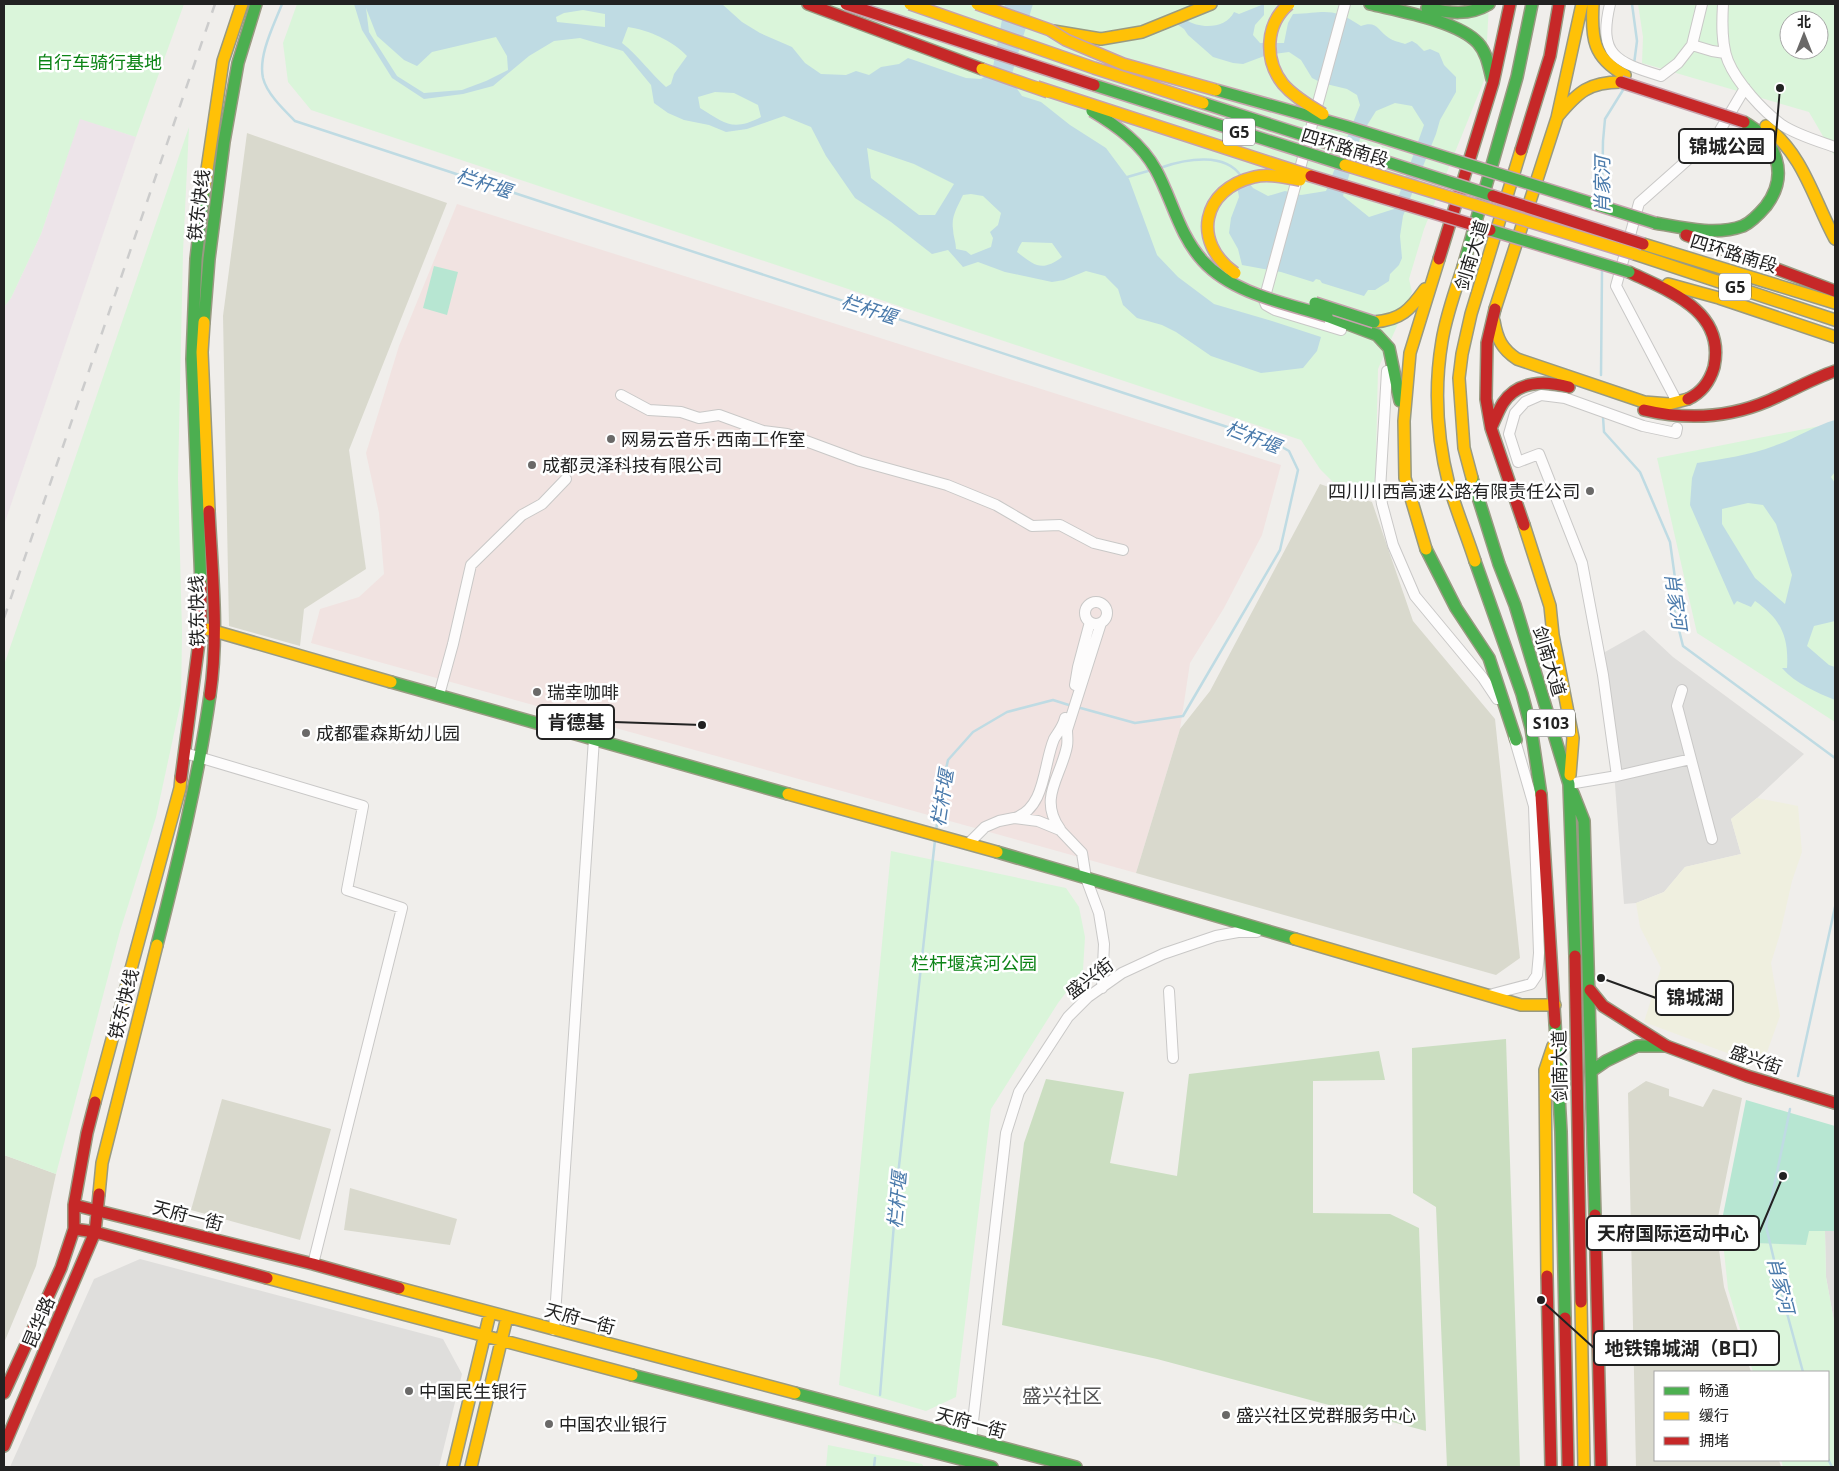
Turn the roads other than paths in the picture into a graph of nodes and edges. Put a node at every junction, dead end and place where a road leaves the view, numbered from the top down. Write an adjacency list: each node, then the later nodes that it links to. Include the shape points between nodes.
1 (242, 4): 53 (main road, 铁东快线, via 222,70 196,259 192,359)
2 (256, 4): 54 (main road, 铁东快线, via 238,63 224,142 209,259 202,352)
3 (808, 4): 28 (main road, bridge)
4 (846, 4): 42 (main road, 四环路南段 / G5, bridge, via 1262,140 1635,254)
5 (910, 4): 40 (main road, 四环路南段 / G5, bridge, via 1104,71)
6 (977, 4): 23 (main road, bridge)
7 (1211, 4): 23 (main road, via 1142,32 1101,38)
8 (1289, 4): 32 (main road, bridge, via 1280,10 1272,24 1271,60 1278,79 1297,98)
9 (1370, 4): 27 (main road, via 1454,27 1476,40 1488,60)
10 (1412, 4): 13 (main road, via 1447,13 1466,13)
11 (1440, 4): 12 (street, via 1463,8)
12 (1477, 4)
13 (1488, 4)
14 (1510, 4): 27 (main road)
15 (1532, 4): 75 (main road, 剑南大道 / S103, via 1528,31 1478,221 1442,339 1437,399 1438,433 1449,485 1512,662 1531,728 1542,800)
16 (1559, 4): 64 (main road, 剑南大道 / S103, via 1550,56 1471,314 1458,378 1464,448 1476,494 1515,605)
17 (1582, 4): 30 (main road)
18 (1593, 4): 26 (main road, via 1595,44 1603,59 1617,71)
19 (1610, 4): 26 (street, via 1606,23 1608,47)
20 (1702, 4): 24 (street)
21 (1723, 4): 25 (street)
22 (1344, 5): 59 (street, via 1264,300 1275,310 1361,336 1376,346 1386,361 1388,376 1380,490 1393,545 1414,596 1483,678 1502,707)
23 (1050, 30): 32 (main road, bridge, via 1123,64)
24 (1692, 45): 25 (street); 26 (street, via 1678,63 1661,76)
25 (1725, 53): 29 (street)
26 (1629, 73): 30 (main road, via 1585,89); 31 (main road, bridge)
27 (1493, 83): 38 (main road)
28 (1038, 88): 34 (main road, bridge); 47 (main road, bridge, via 1082,106 1134,140 1155,169 1196,252 1213,270 1240,287 1377,335 1389,348)
29 (1745, 88): 33 (street, via 1783,126); 46 (street, via 1719,132 1640,203 1616,286)
30 (1556, 118): 41 (main road)
31 (1745, 118): 35 (main road, via 1774,148 1777,159 1778,184 1767,206 1757,217 1728,229 1701,231); 36 (main road, via 1773,130 1795,155)
32 (1345, 126): 35 (main road, bridge)
33 (1835, 147)
34 (1351, 189): 37 (main road, bridge); 38 (main road, bridge, via 1286,177 1256,177 1238,184 1221,195 1208,214 1206,233 1213,252 1231,271 1244,278 1374,322 1390,321 1411,309)
35 (1655, 223): 39 (main road)
36 (1835, 239)
37 (1629, 272): 41 (main road, via 1671,292 1691,306 1710,329 1716,356 1714,369 1693,397 1678,403 1644,402 1517,359 1496,340); 43 (main road)
38 (1433, 276): 47 (main road, via 1410,353)
39 (1835, 291)
40 (1835, 303)
41 (1493, 314): 48 (main road, via 1485,369)
42 (1835, 320)
43 (1835, 337)
44 (1835, 371): 48 (main road, via 1758,405 1710,417 1671,416 1645,411 1552,382 1534,382 1507,398)
45 (620, 395): 51 (street, via 649,410 681,412 699,418 719,415 763,431 787,434 860,461 946,485 996,505 1032,526 1060,525 1094,543)
46 (1676, 400)
47 (1404, 421): 59 (main road, via 1405,478 1426,546 1456,608 1489,658)
48 (1490, 428): 64 (main road, via 1550,606 1573,738)
49 (1677, 428): 63 (street, via 1676,433 1643,426 1565,398 1542,395 1525,402 1515,413 1509,434 1518,462 1539,454 1582,563 1603,675)
50 (566, 479): 56 (street, via 542,504 522,515 471,565)
51 (1123, 550)
52 (1096, 623): 57 (street, via 1088,665 1079,680)
53 (201, 627): 54 (main road); 60 (main road, 铁东快线)
54 (215, 631): 56 (main road); 61 (main road, 铁东快线, via 213,675)
55 (1682, 690): 62 (street, via 1677,706)
56 (440, 695): 58 (main road)
57 (1067, 722): 65 (street, via 1054,739 1037,798 1026,812); 66 (street, via 1067,746 1050,808)
58 (594, 739): 68 (main road); 88 (street)
59 (1516, 740): 74 (street, via 1534,806 1537,975 1531,984)
60 (185, 753): 61 (street); 81 (main road, 铁东快线, via 180,788 87,1133)
61 (201, 757): 82 (main road, 铁东快线, via 182,845 107,1140); 85 (street, via 363,806 347,890 402,908)
62 (1691, 759): 63 (street); 67 (street)
63 (1617, 776): 64 (street)
64 (1569, 784): 72 (main road, via 1584,821); 101 (main road, 剑南大道 / S103)
65 (1014, 818): 66 (street, via 1038,821); 68 (street, via 985,827)
66 (1060, 830): 69 (street, via 1082,853)
67 (1712, 839)
68 (968, 844): 69 (main road)
69 (1086, 878): 70 (main road); 71 (street, via 1102,929)
70 (1278, 934): 71 (street, 盛兴街, via 1238,932 1191,943 1122,973); 74 (main road, 盛兴街)
71 (1102, 988): 92 (street, 盛兴街, via 1068,1017 1037,1063 1019,1092 1006,1133)
72 (1590, 990): 77 (main road, via 1603,1006); 79 (main road)
73 (1169, 991): 78 (street)
74 (1489, 995): 75 (main road, 盛兴街, via 1521,1005)
75 (1555, 1006): 76 (main road, 剑南大道 / S103)
76 (1554, 1043): 99 (main road, via 1545,1070); 100 (main road, 剑南大道 / S103, via 1561,1132)
77 (1666, 1046): 79 (main road, via 1637,1046); 80 (main road, 盛兴街, via 1747,1076)
78 (1173, 1058)
79 (1593, 1070): 102 (main road)
80 (1835, 1103)
81 (74, 1204): 82 (main road, 天府一街); 83 (main road, 昆华路)
82 (97, 1211): 84 (main road, 昆华路); 85 (main road, 天府一街)
83 (74, 1228): 84 (main road); 91 (main road, 昆华路, via 61,1268)
84 (95, 1232): 89 (main road); 93 (main road, 昆华路)
85 (313, 1264): 86 (main road, 天府一街)
86 (490, 1313): 87 (main road, 天府一街); 89 (main road)
87 (507, 1317): 88 (main road, 天府一街); 90 (main road)
88 (554, 1330): 92 (main road, 天府一街)
89 (484, 1336): 90 (main road); 95 (main road)
90 (501, 1340): 94 (main road); 96 (main road)
91 (4, 1393)
92 (971, 1439): 94 (main road); 98 (main road, 天府一街)
93 (4, 1446)
94 (967, 1464): 97 (main road)
95 (453, 1467)
96 (471, 1467)
97 (992, 1467)
98 (1076, 1467)
99 (1551, 1467)
100 (1568, 1467)
101 (1584, 1467)
102 (1601, 1467)

